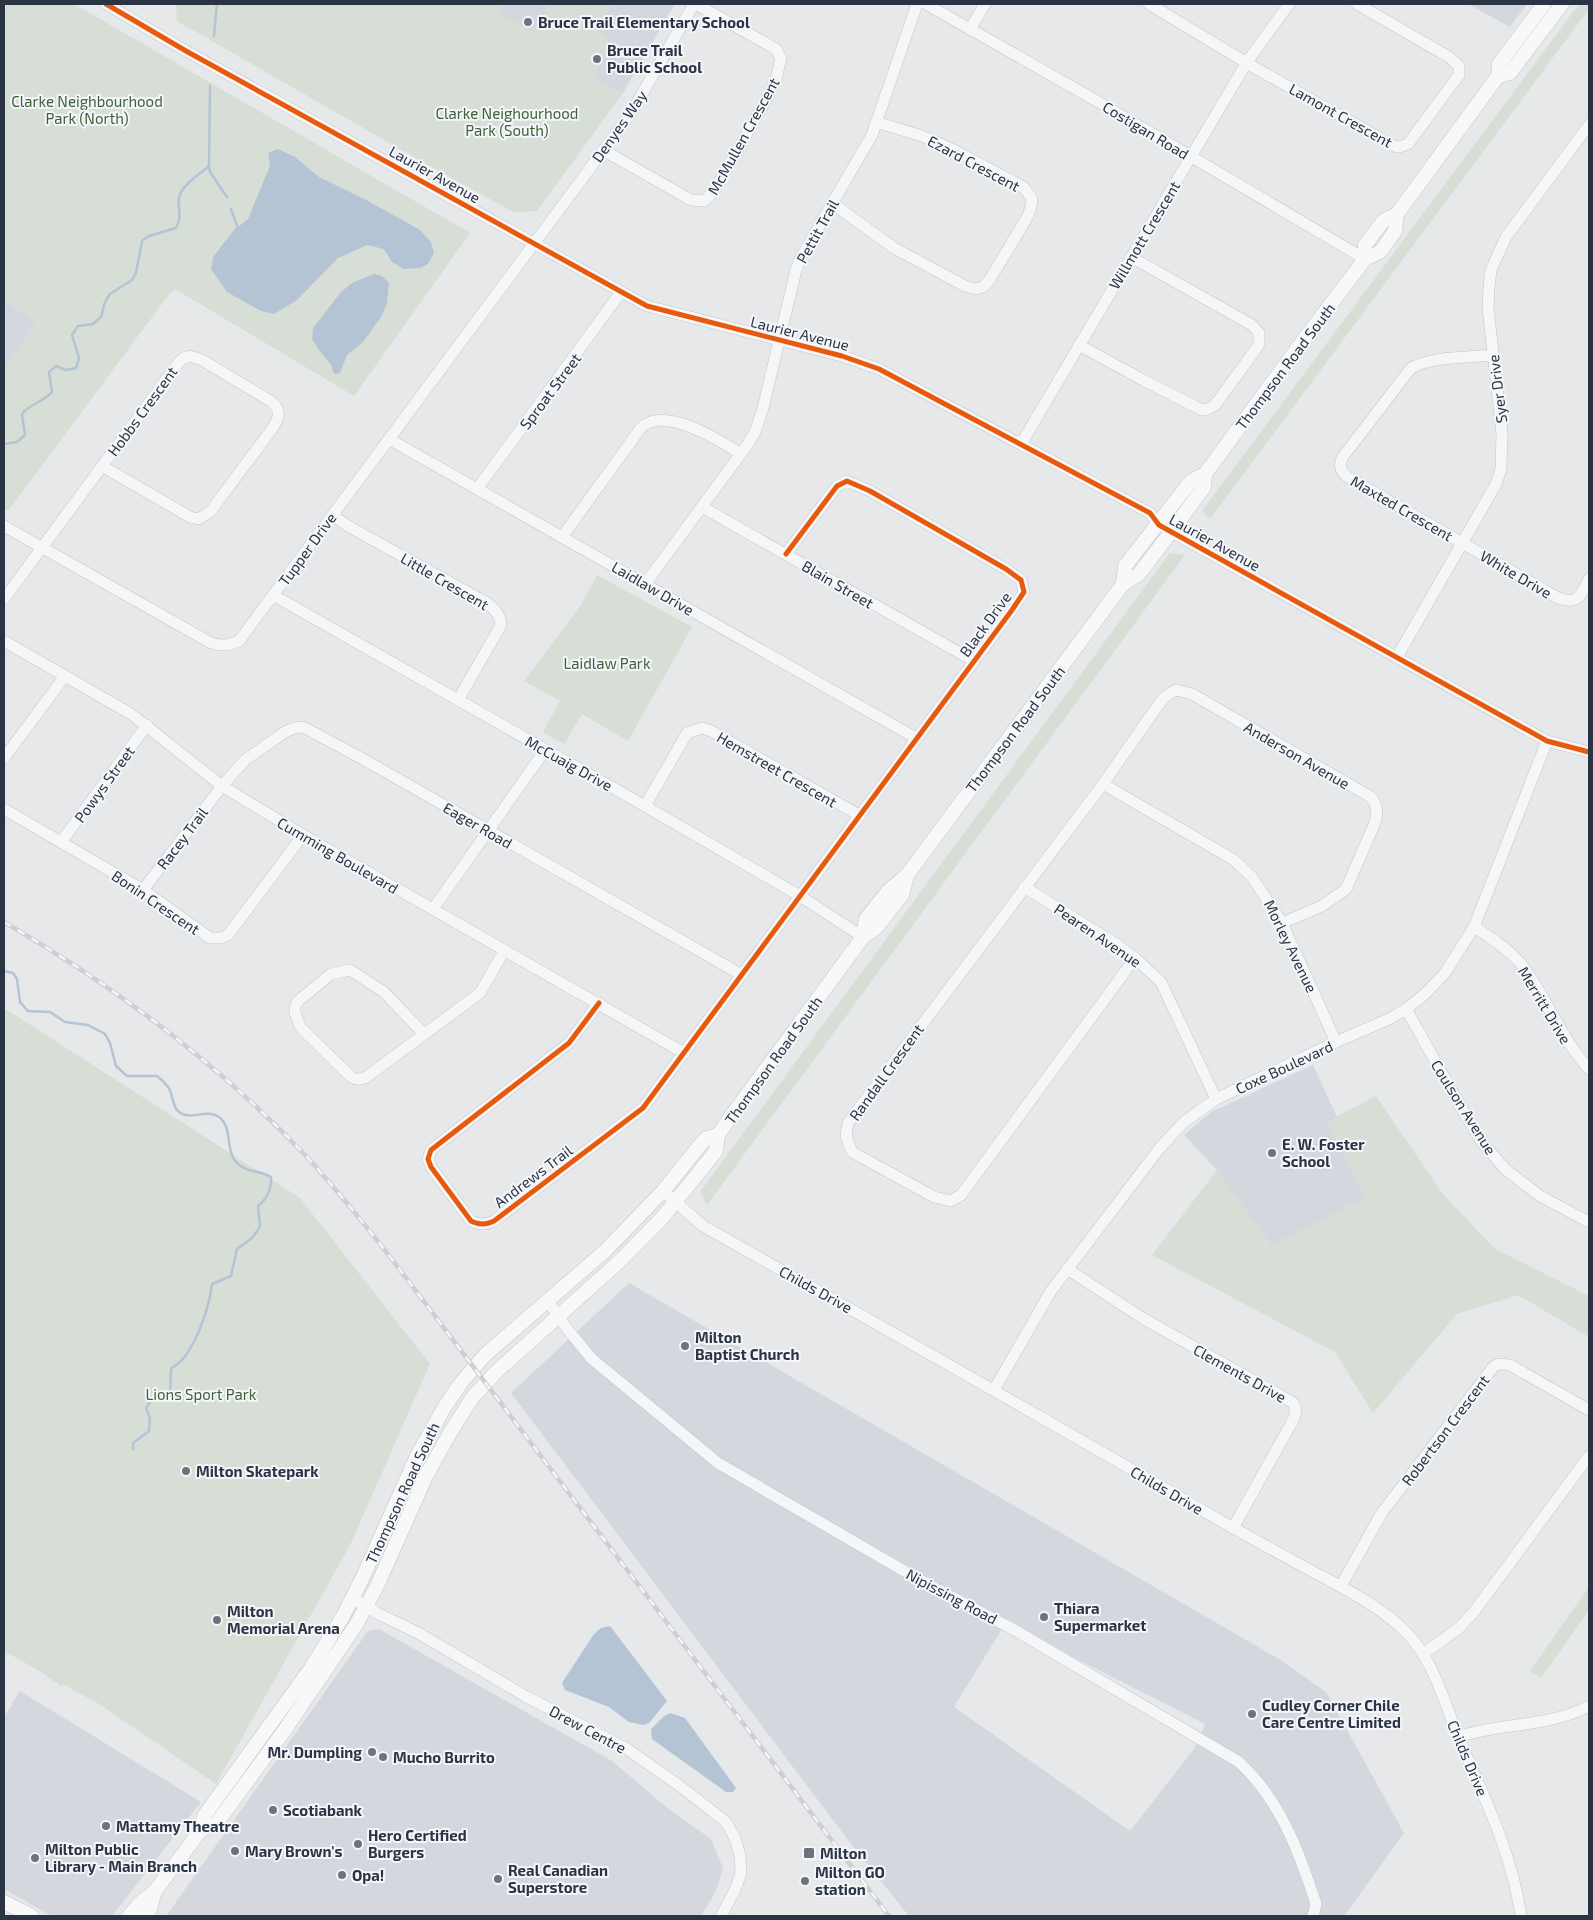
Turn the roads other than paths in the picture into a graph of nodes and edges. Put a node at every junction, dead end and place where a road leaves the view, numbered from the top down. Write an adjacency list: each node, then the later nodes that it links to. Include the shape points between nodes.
1 (106, 4): 19 (street, Laurier Avenue)
2 (695, 4): 16 (street, Denyes Way, via 631,113); 16 (street, McMullen Crescent, via 776,49 781,58 780,70 770,93 714,191 704,201 692,200)
3 (917, 4): 14 (street, Pettit Trail)
4 (926, 4): 11 (street, Costigan Road)
5 (985, 4): 11 (street)
6 (1149, 4): 12 (street)
7 (1289, 4): 12 (street, Willmott Crescent)
8 (1358, 4): 12 (street, Lamont Crescent, via 1459,66 1459,75 1408,144 1394,146)
9 (1544, 4): 13 (main road, Thompson Road South, via 1499,64)
10 (1562, 4): 13 (main road, Thompson Road South, via 1510,73)
11 (970, 29): 17 (street, Costigan Road)
12 (1246, 62): 17 (street, Willmott Crescent)
13 (1498, 76): 21 (main road, Thompson Road South, via 1397,214 1384,220 1365,245)
14 (876, 122): 18 (street, Pettit Trail); 18 (street, Ezard Crescent, via 954,150 1023,188 1032,198 1028,216 989,281 977,289 965,286 894,248)
15 (1589, 125): 25 (street, Syer Drive, via 1518,220 1499,251 1488,288)
16 (604, 150): 19 (street, Denyes Way)
17 (1190, 157): 20 (street, Willmott Crescent); 21 (street, Costigan Road)
18 (832, 203): 23 (street, Pettit Trail, via 800,259)
19 (534, 243): 22 (street, Laurier Avenue); 26 (street, Tupper Drive)
20 (1131, 257): 24 (street, Willmott Crescent); 24 (street, via 1252,325 1259,333 1259,344 1208,410 1178,398)
21 (1365, 259): 30 (main road, Thompson Road South)
22 (621, 292): 23 (street, Laurier Avenue, via 648,306); 31 (street, Sproat Street)
23 (779, 341): 27 (street, Laurier Avenue, via 842,356 879,370); 28 (street, Pettit Trail, via 760,420)
24 (1079, 345): 27 (street, Willmott Crescent)
25 (1492, 355): 38 (street, Syer Drive, via 1502,433 1501,469); 38 (street, Maxted Crescent, via 1437,360 1411,368 1340,462 1344,475)
26 (389, 439): 31 (street, Laidlaw Drive); 33 (street, Tupper Drive)
27 (1021, 444): 34 (street, Laurier Avenue, via 1150,513)
28 (741, 454): 32 (street, Pettit Trail); 37 (street, via 703,432 663,421 650,422 640,429)
29 (102, 466): 29 (street, Hobbs Crescent, via 190,517 198,518 210,512 279,419 279,412 272,402 210,365 192,356 184,357); 39 (street, Hobbs Crescent)
30 (1205, 474): 34 (main road, Thompson Road South, via 1191,481); 36 (main road, Thompson Road South, via 1204,487)
31 (477, 489): 37 (street, Laidlaw Drive)
32 (702, 507): 40 (street, Blain Street); 42 (street, Pettit Trail)
33 (332, 515): 44 (street, Tupper Drive); 50 (street, Little Crescent, via 487,603 497,612 501,624)
34 (1158, 525): 36 (street, Laurier Avenue); 43 (main road, Thompson Road South, via 1125,566)
35 (4, 526): 39 (street, Tupper Drive)
36 (1171, 532): 43 (main road, Thompson Road South, via 1139,574); 47 (street, Laurier Avenue)
37 (562, 537): 42 (street, Laidlaw Drive)
38 (1462, 544): 41 (street, White Drive, via 1568,602 1580,597); 47 (street, Syer Drive)
39 (41, 547): 44 (street, Tupper Drive, via 220,646 239,641); 45 (street)
40 (786, 554): 48 (street, Blain Street); 48 (street, Black Drive, via 837,486 847,482 870,491 1021,580 1024,592 1021,598)
41 (1589, 579)
42 (645, 584): 52 (street, Laidlaw Drive)
43 (1123, 584): 71 (main road, Thompson Road South, via 907,875 888,891 866,919)
44 (273, 595): 50 (street, McCuaig Drive)
45 (4, 598)
46 (4, 641): 49 (street, Cumming Boulevard)
47 (1397, 658): 53 (street, Laurier Avenue)
48 (974, 661): 52 (street, Black Drive)
49 (65, 676): 51 (street, Cumming Boulevard); 56 (street)
50 (458, 700): 54 (street, McCuaig Drive)
51 (147, 725): 58 (street, Cumming Boulevard); 64 (street, Powys Street)
52 (916, 738): 61 (street, Black Drive)
53 (1547, 741): 55 (street, Laurier Avenue); 70 (street, Coxe Boulevard)
54 (545, 750): 59 (street, McCuaig Drive); 62 (street)
55 (1589, 752)
56 (4, 758)
57 (1103, 784): 65 (street, Randall Crescent); 69 (street, Morley Avenue, via 1234,860 1252,877); 69 (street, Anderson Avenue, via 1159,704 1176,690 1192,694 1372,797 1378,814 1346,889 1322,906)
58 (222, 786): 62 (street, Eager Road, via 245,760 285,732 303,727); 63 (street, Cumming Boulevard); 66 (street, Racey Trail)
59 (645, 806): 61 (street, Hemstreet Crescent, via 687,733 702,728); 67 (street, McCuaig Drive)
60 (4, 809): 64 (street, Bonin Crescent)
61 (859, 815): 67 (street, Black Drive)
62 (488, 831): 68 (street); 74 (street, Eager Road)
63 (302, 835): 66 (street, Bonin Crescent, via 228,934 221,938 210,938); 68 (street, Cumming Boulevard)
64 (61, 842): 66 (street, Bonin Crescent)
65 (1024, 887): 73 (street, Pearen Avenue); 73 (street, Randall Crescent, via 848,1123 846,1136 852,1152 934,1197 951,1201 961,1195)
66 (143, 890)
67 (800, 896): 71 (street, McCuaig Drive); 74 (street, Andrews Trail)
68 (433, 908): 72 (street, Cumming Boulevard)
69 (1282, 924): 78 (street, Morley Avenue)
70 (1474, 927): 76 (street, Coxe Boulevard, via 1445,973); 80 (street, Merritt Drive, via 1519,962 1575,1053)
71 (863, 937): 82 (main road, Thompson Road South)
72 (504, 951): 75 (street, Cumming Boulevard); 77 (street, via 480,994)
73 (1135, 958): 81 (street, Pearen Avenue, via 1161,982)
74 (742, 975): 79 (street, Andrews Trail)
75 (599, 1003): 79 (street, Cumming Boulevard); 79 (street, Andrews Trail, via 569,1042 431,1150 428,1159 431,1167 471,1221 488,1224 643,1108)
76 (1406, 1010): 78 (street, Coxe Boulevard); 85 (street, Coulson Avenue, via 1482,1142 1505,1169 1540,1196)
77 (424, 1034): 77 (street, via 384,992 350,970 331,974 298,1000 295,1007 296,1020 301,1028 355,1080 365,1078)
78 (1336, 1042): 81 (street, Coxe Boulevard)
79 (684, 1053)
80 (1589, 1069)
81 (1216, 1099): 86 (street, Coxe Boulevard, via 1184,1122 1159,1149)
82 (718, 1135): 83 (main road, Thompson Road South, via 705,1140); 84 (main road, Thompson Road South, via 716,1151)
83 (662, 1191): 84 (street, Childs Drive); 87 (main road, Thompson Road South, via 605,1251)
84 (675, 1203): 88 (main road, Thompson Road South, via 622,1259); 89 (street, Childs Drive, via 703,1226)
85 (1589, 1222)
86 (1067, 1269): 89 (street, Coxe Boulevard, via 1035,1317); 92 (street, Clements Drive, via 1144,1320 1296,1406 1292,1422)
87 (547, 1300): 88 (street, Nipissing Road); 94 (main road, Thompson Road South, via 485,1356 444,1408 417,1456)
88 (558, 1316): 95 (main road, Thompson Road South, via 472,1398 426,1476); 106 (street, Nipissing Road, via 592,1359 718,1463 918,1579 1018,1632 1238,1762 1261,1784 1287,1826 1316,1904)
89 (994, 1390): 92 (street, Childs Drive)
90 (1589, 1410): 93 (street, Robertson Crescent, via 1510,1366 1494,1366 1381,1514)
91 (1589, 1456): 96 (street, via 1473,1613 1459,1628)
92 (1233, 1528): 93 (street, Childs Drive)
93 (1341, 1586): 96 (street, Childs Drive, via 1388,1616)
94 (352, 1598): 95 (street, Drew Centre); 99 (main road, Thompson Road South, via 311,1668 204,1816)
95 (366, 1607): 99 (main road, Thompson Road South, via 284,1731 216,1824); 105 (street, Drew Centre, via 627,1749 726,1822 735,1838 741,1873)
96 (1423, 1654): 98 (street, Childs Drive)
97 (1589, 1706): 98 (street, via 1560,1718)
98 (1458, 1737): 107 (street, Childs Drive, via 1503,1840)
99 (201, 1830): 100 (main road, Thompson Road South)
100 (155, 1891): 103 (main road, Thompson Road South); 104 (main road, Thompson Road South)
101 (4, 1902): 102 (main road)
102 (32, 1916)
103 (130, 1916)
104 (145, 1916)
105 (721, 1916)
106 (1313, 1916)
107 (1521, 1916)

